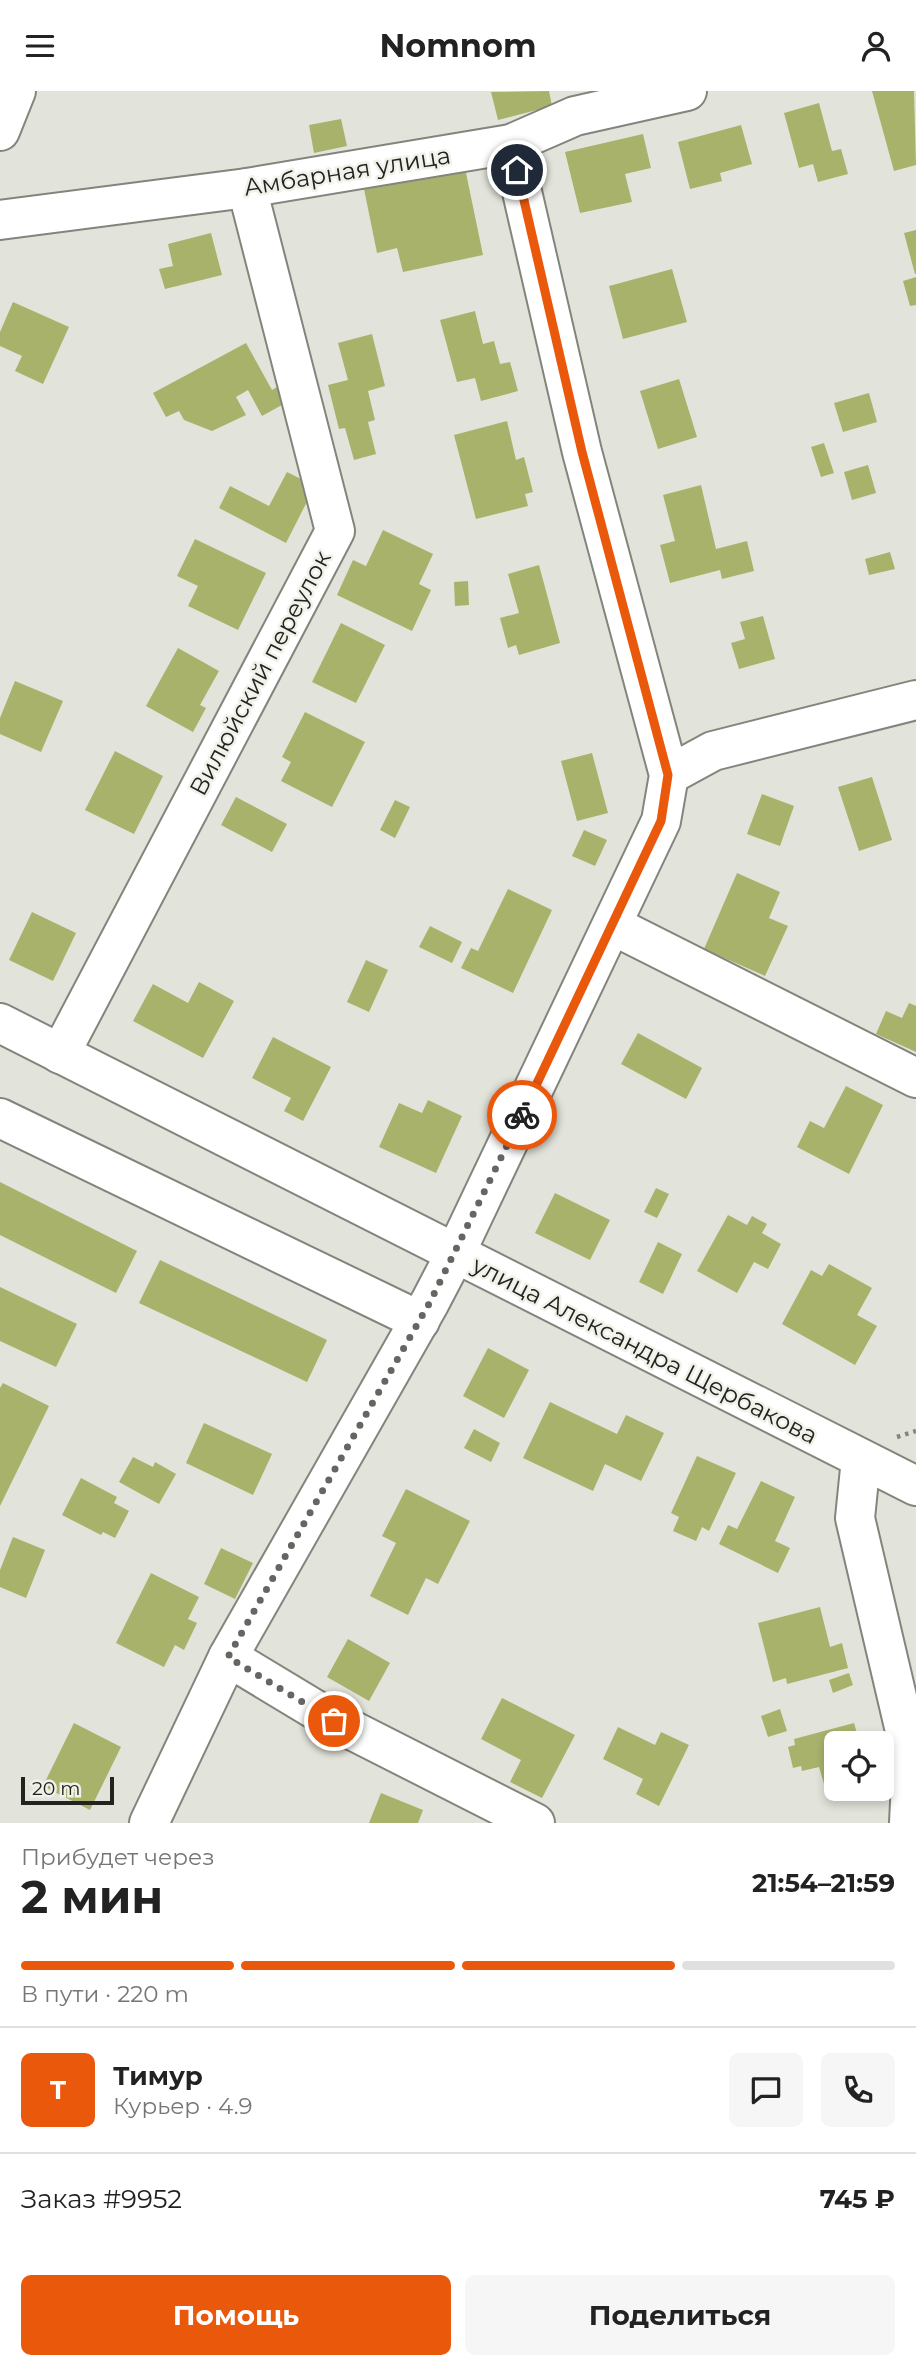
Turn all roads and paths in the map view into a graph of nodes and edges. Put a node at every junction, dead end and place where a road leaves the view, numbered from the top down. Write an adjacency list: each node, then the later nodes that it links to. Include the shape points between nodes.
1 (16, 91): 3 (street)
2 (687, 91): 4 (street, Амбарная улица, via 575,116)
3 (0, 131)
4 (511, 144): 5 (street, Амбарная улица); 8 (street, via 582,452)
5 (247, 188): 6 (street, Амбарная улица); 11 (street, Вилюйский переулок, via 335,531)
6 (0, 221)
7 (916, 700): 8 (street, via 713,751)
8 (668, 775): 9 (street, via 661,821)
9 (612, 925): 12 (street); 14 (street)
10 (0, 1023): 11 (street, улица Александра Щербакова)
11 (60, 1054): 14 (street, улица Александра Щербакова)
12 (916, 1079)
13 (0, 1118): 15 (street)
14 (456, 1254): 15 (street); 16 (street, улица Александра Щербакова)
15 (420, 1321): 18 (street)
16 (861, 1459): 17 (street, улица Александра Щербакова); 21 (street, via 855,1518 912,1761)
17 (916, 1486)
18 (228, 1657): 19 (street); 20 (street, via 334,1721)
19 (149, 1823)
20 (535, 1823)
21 (909, 1823)

